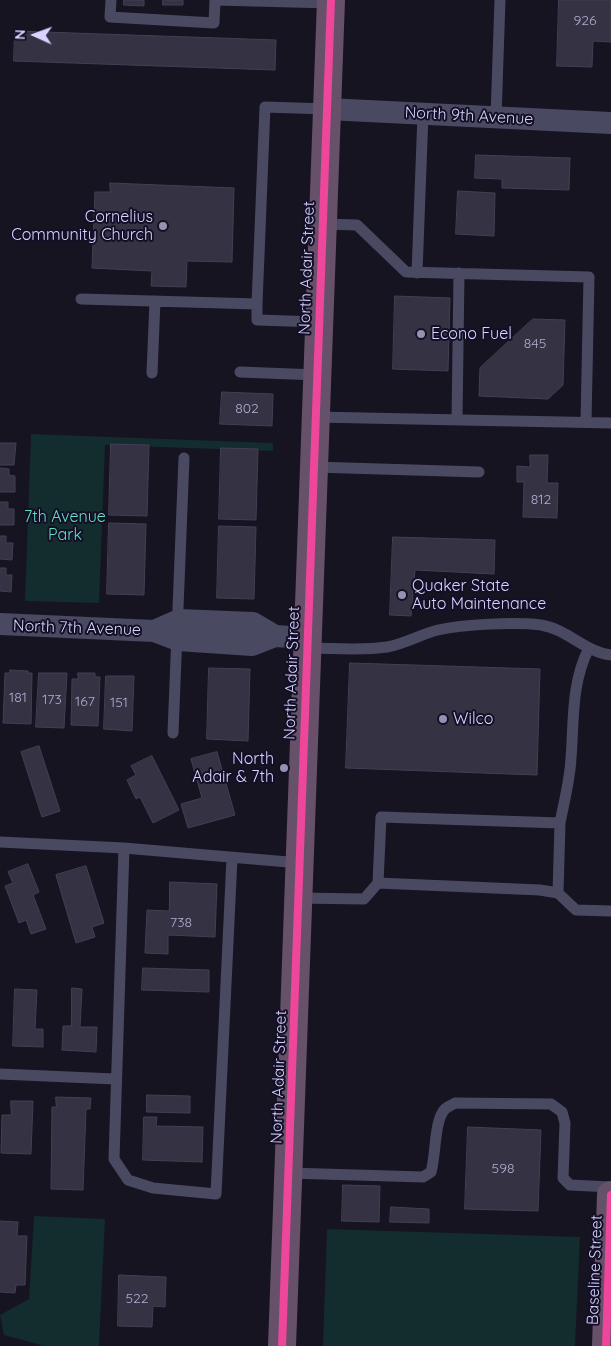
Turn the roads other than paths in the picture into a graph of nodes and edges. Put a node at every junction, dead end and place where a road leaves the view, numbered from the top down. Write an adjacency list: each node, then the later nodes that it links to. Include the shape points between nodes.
1 (111, 0): 2 (lane, via 110,17 214,23)
2 (215, 0): 4 (lane)
3 (500, 0): 8 (lane)
4 (286, 1): 5 (lane)
5 (331, 2): 6 (highway, North Adair Street)
6 (327, 109): 7 (street, North 9th Avenue); 10 (highway, North Adair Street); 15 (lane, via 265,107)
7 (423, 114): 8 (street, North 9th Avenue); 11 (lane)
8 (496, 117): 9 (street, North 9th Avenue)
9 (611, 123)
10 (323, 224): 11 (lane, via 357,225 406,272); 16 (highway, North Adair Street)
11 (417, 273): 12 (lane)
12 (459, 274): 21 (lane); 22 (lane, via 588,277)
13 (81, 299): 14 (lane)
14 (155, 301): 15 (lane); 18 (lane)
15 (257, 304): 16 (lane, via 257,320)
16 (319, 322): 19 (highway, North Adair Street)
17 (240, 372): 19 (lane)
18 (152, 373)
19 (317, 375): 20 (highway, North Adair Street)
20 (315, 417): 21 (lane); 25 (highway, North Adair Street)
21 (457, 420): 22 (lane)
22 (586, 422): 23 (lane)
23 (611, 423)
24 (184, 458): 28 (lane)
25 (314, 467): 26 (lane); 29 (highway, North Adair Street)
26 (479, 472)
27 (0, 624): 28 (street, North 7th Avenue)
28 (178, 630): 29 (street, North 7th Avenue, via 252,645 275,636); 32 (lane)
29 (307, 643): 30 (lane, via 368,649 389,647 436,630 464,625 541,625); 37 (highway, North Adair Street)
30 (589, 648): 31 (lane); 33 (lane, via 577,682 571,760)
31 (611, 655)
32 (173, 734)
33 (560, 823): 38 (lane, via 381,817); 39 (lane)
34 (0, 842): 35 (lane)
35 (124, 848): 36 (lane); 43 (lane)
36 (232, 858): 37 (lane); 43 (lane, via 216,1194 153,1188 128,1180 114,1159)
37 (300, 863): 40 (highway, North Adair Street)
38 (378, 883): 39 (lane); 40 (lane, via 364,899)
39 (558, 893): 41 (lane, via 576,910)
40 (299, 898): 44 (highway, North Adair Street)
41 (611, 911)
42 (0, 1074): 43 (lane)
43 (115, 1079)
44 (289, 1172): 45 (lane, via 423,1177 431,1172 435,1161 438,1120 450,1106 456,1103 551,1104 562,1112 565,1123 563,1178 570,1185); 47 (highway, North Adair Street)
45 (611, 1187)
46 (611, 1195): 48 (highway, Baseline Street)
47 (282, 1346)
48 (606, 1346)

